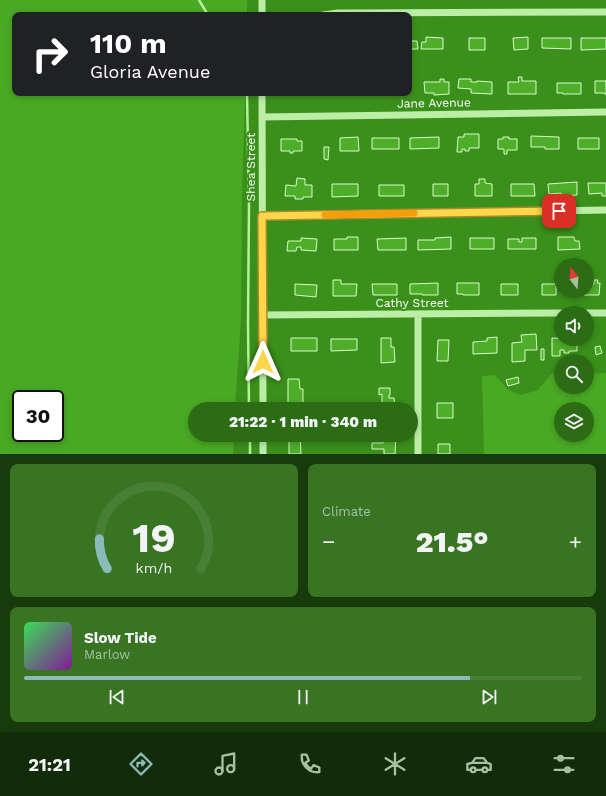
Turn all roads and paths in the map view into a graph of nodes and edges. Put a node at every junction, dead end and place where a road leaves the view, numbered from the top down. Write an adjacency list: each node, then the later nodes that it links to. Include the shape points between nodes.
1 (262, 0): 2 (street)
2 (262, 12)
3 (606, 12): 4 (street)
4 (412, 13)
5 (262, 96): 7 (street, Shea Street)
6 (606, 112): 7 (street, Jane Avenue)
7 (262, 117): 9 (street, Shea Street)
8 (606, 210): 9 (street)
9 (262, 216): 14 (street, Shea Street)
10 (554, 313): 13 (street, Cathy Street)
11 (594, 313): 12 (street)
12 (606, 313)
13 (418, 314): 14 (street, Cathy Street); 18 (street)
14 (262, 315): 15 (street, Shea Street)
15 (263, 402)
16 (263, 442): 17 (street)
17 (263, 454)
18 (418, 454)

